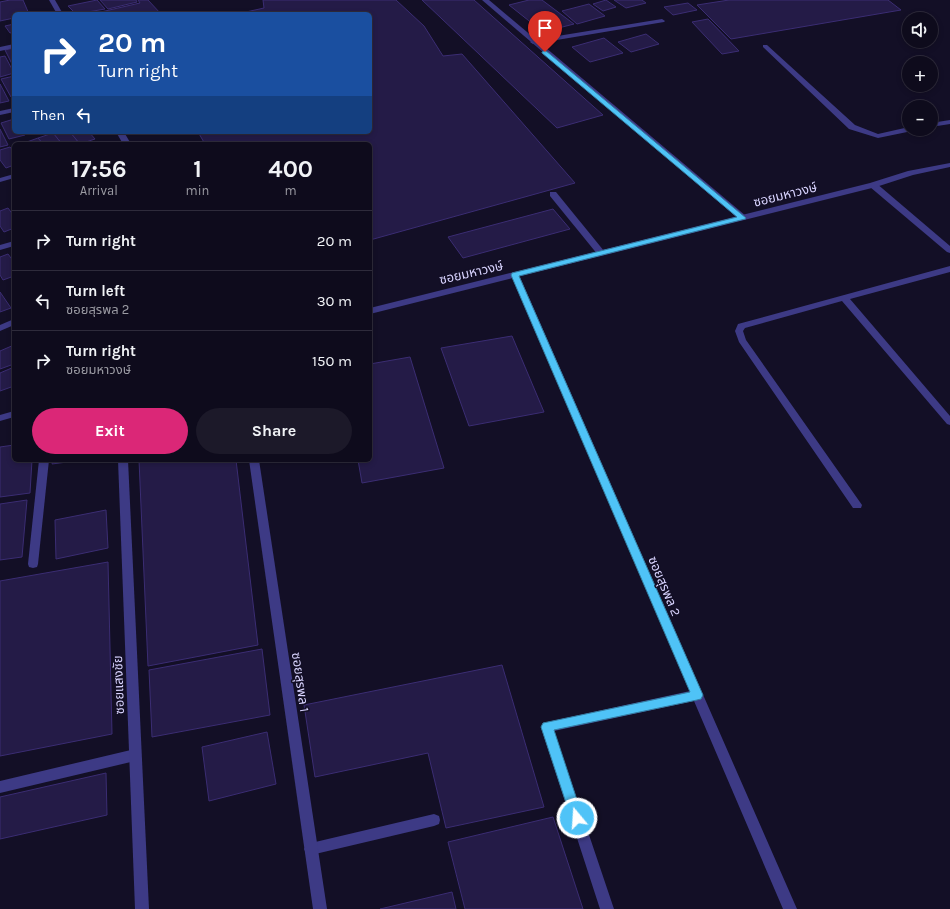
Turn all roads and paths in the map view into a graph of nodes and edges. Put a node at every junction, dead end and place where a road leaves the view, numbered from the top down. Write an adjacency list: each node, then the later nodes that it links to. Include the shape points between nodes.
1 (52, 0): 3 (street)
2 (485, 0): 5 (street)
3 (59, 12)
4 (662, 21): 5 (street)
5 (533, 42): 19 (street)
6 (12, 46): 8 (street)
7 (765, 46): 13 (street, via 852,127 878,136)
8 (0, 49)
9 (12, 110): 10 (street)
10 (0, 113)
11 (950, 122): 12 (street)
12 (938, 124)
13 (902, 131)
14 (950, 165): 17 (street, ซอยมหาวงษ์, via 911,173)
15 (12, 177): 16 (street)
16 (0, 180)
17 (873, 185): 19 (street, ซอยมหาวงษ์); 22 (street)
18 (554, 194): 23 (street)
19 (743, 218): 23 (street, ซอยมหาวงษ์)
20 (12, 244): 21 (street)
21 (0, 248)
22 (950, 250)
23 (601, 253): 25 (street, ซอยมหาวงษ์)
24 (950, 269): 26 (street)
25 (515, 275): 27 (street, ซอยมหาวงษ์); 38 (street, ซอยสุรพล 2)
26 (843, 297): 32 (street); 36 (street, via 753,321 741,326 739,332 742,340)
27 (372, 311)
28 (12, 323): 29 (street)
29 (0, 328)
30 (12, 415): 31 (street)
31 (0, 418)
32 (950, 422)
33 (44, 462): 37 (street)
34 (123, 462): 39 (street, ซอยแสงชัย)
35 (254, 462): 42 (street, ซอยสุรพล 1)
36 (857, 505)
37 (33, 564)
38 (697, 695): 45 (street, via 547,727); 46 (street, ซอยสุรพล 2)
39 (135, 755): 40 (street); 43 (street, ซอยแสงชัย)
40 (0, 788)
41 (434, 820): 42 (street)
42 (311, 849): 44 (street, ซอยสุรพล 1)
43 (142, 909)
44 (320, 909)
45 (607, 909)
46 (790, 909)

